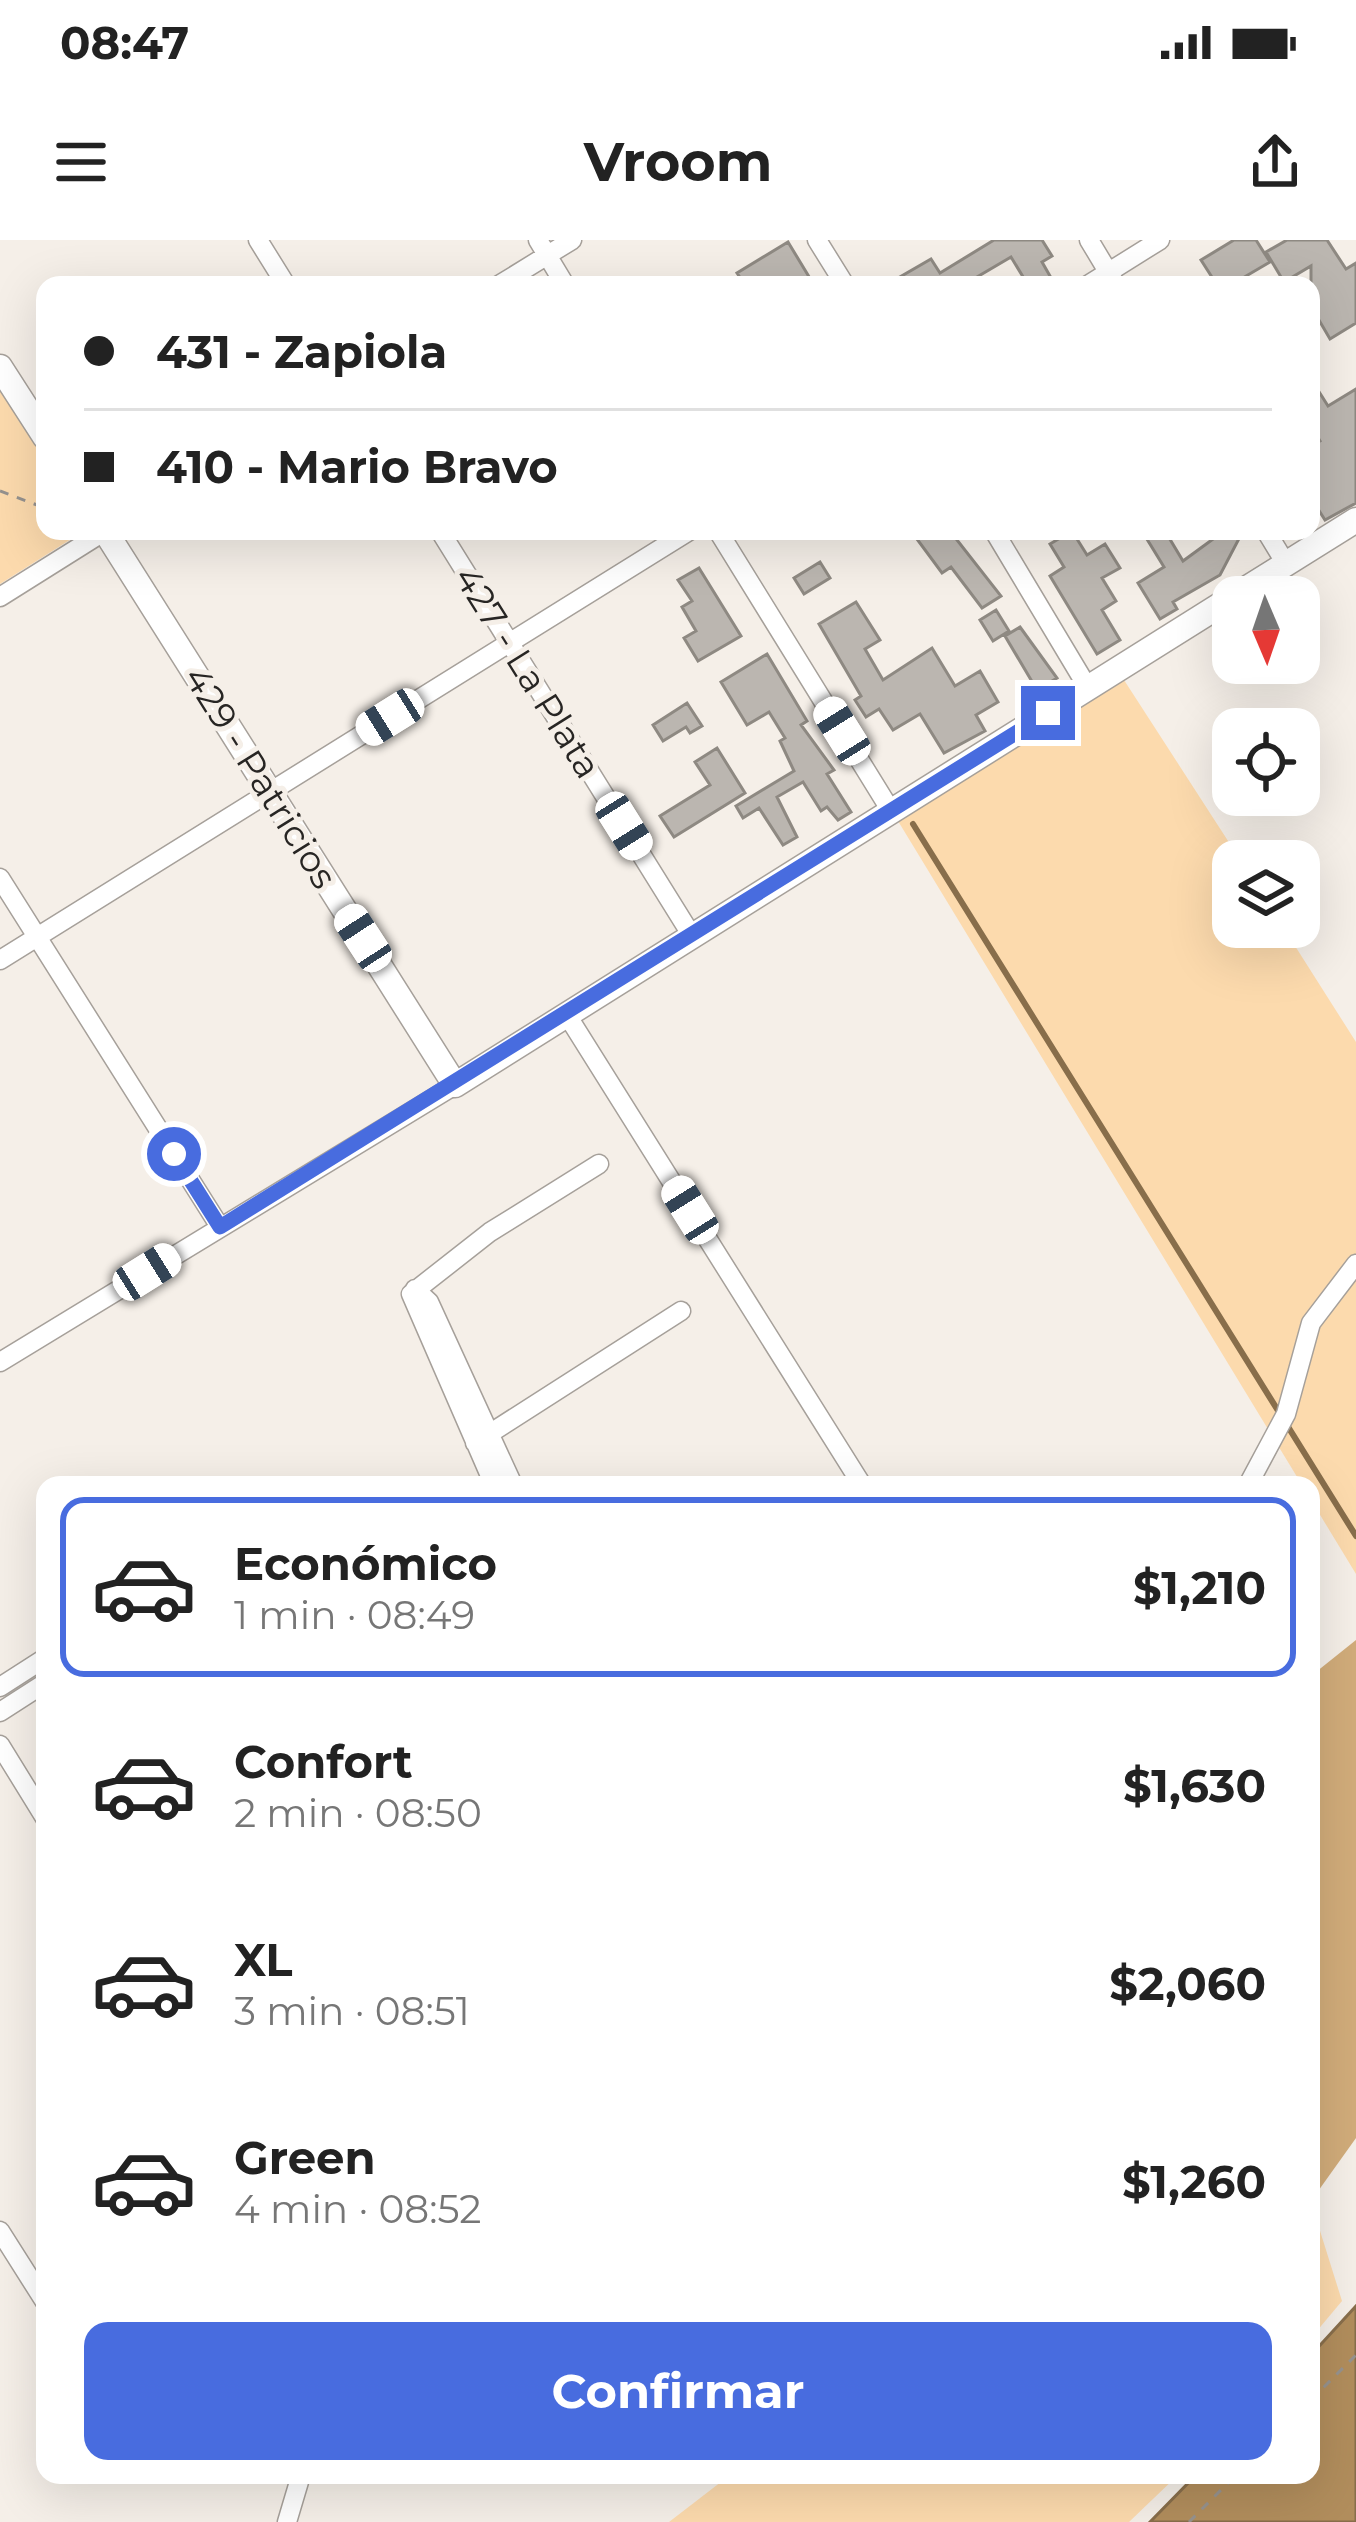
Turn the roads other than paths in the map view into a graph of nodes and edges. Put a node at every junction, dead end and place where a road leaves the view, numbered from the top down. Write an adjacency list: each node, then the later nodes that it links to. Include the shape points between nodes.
1 (258, 240): 7 (street)
2 (572, 240): 6 (street)
3 (817, 240): 10 (street)
4 (1089, 240): 11 (street)
5 (1160, 240): 12 (street)
6 (543, 248): 8 (street); 9 (street)
7 (280, 276)
8 (510, 276)
9 (560, 276)
10 (839, 276)
11 (1110, 276)
12 (1116, 276)
13 (0, 367): 14 (street)
14 (36, 423)
15 (1356, 520): 23 (street)
16 (91, 540): 25 (street)
17 (111, 540): 29 (street, 429 - Patricios)
18 (446, 540): 27 (street, 427 - La Plata)
19 (674, 540): 27 (street)
20 (724, 540): 30 (street)
21 (999, 540): 28 (street)
22 (1271, 540): 23 (street)
23 (1286, 564): 24 (street)
24 (1267, 576)
25 (0, 597)
26 (1212, 610): 28 (street)
27 (509, 643): 29 (street); 32 (street, 427 - La Plata)
28 (1088, 688): 30 (street)
29 (270, 792): 33 (street); 36 (street, 429 - Patricios)
30 (891, 812): 32 (street)
31 (0, 878): 33 (street)
32 (692, 936): 35 (street)
33 (37, 937): 34 (street); 38 (street)
34 (0, 960)
35 (567, 1015): 36 (street); 45 (street)
36 (455, 1084): 38 (street)
37 (599, 1164): 42 (street, via 415,1289 414,1306)
38 (220, 1227): 41 (street)
39 (1356, 1264): 46 (street, via 1311,1323 1283,1420)
40 (681, 1311): 42 (street)
41 (0, 1362)
42 (483, 1440): 43 (street); 44 (street)
43 (492, 1476)
44 (507, 1476)
45 (856, 1476)
46 (1254, 1476)
47 (36, 1664): 48 (street)
48 (0, 1687)
49 (36, 1689): 50 (street)
50 (0, 1712)
51 (0, 1745): 52 (street)
52 (36, 1803)
53 (0, 2231): 54 (street)
54 (36, 2288)
55 (298, 2484): 56 (street)
56 (287, 2522)

